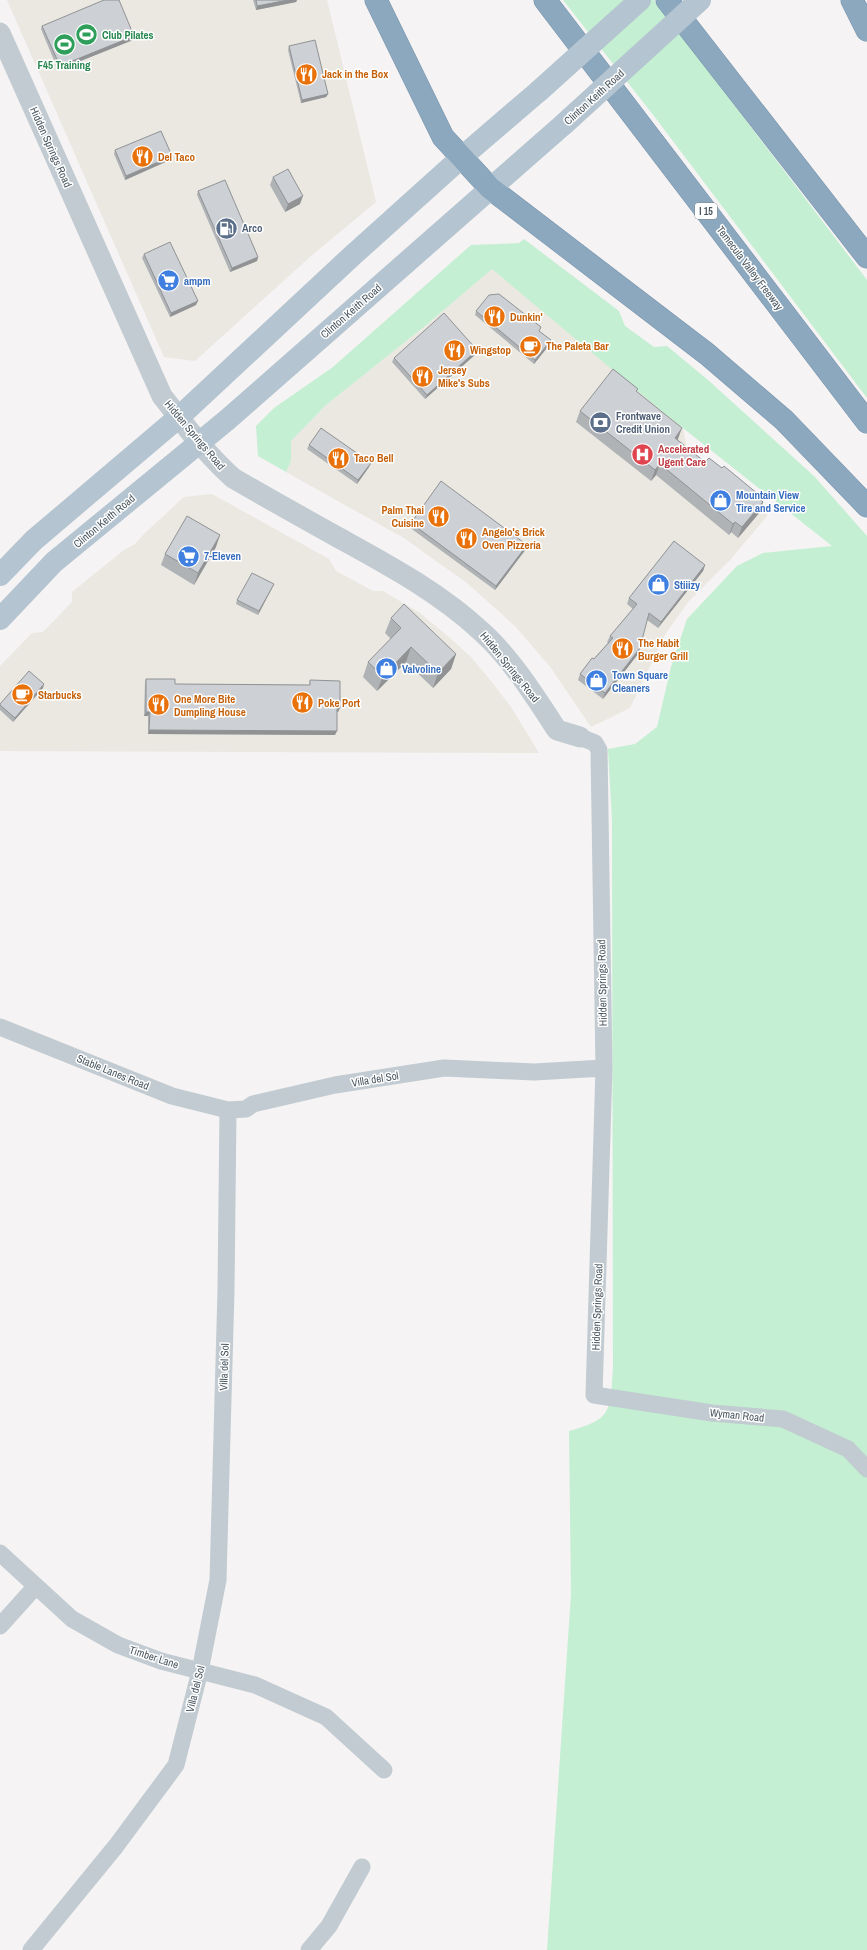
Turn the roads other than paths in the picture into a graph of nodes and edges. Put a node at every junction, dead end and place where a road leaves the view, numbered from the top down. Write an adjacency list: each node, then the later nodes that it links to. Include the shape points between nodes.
1 (376, 0): 9 (highway, via 444,137)
2 (545, 0): 13 (highway, Temecula Valley Freeway / I 15)
3 (640, 0): 9 (main road, bridge)
4 (667, 0): 11 (highway)
5 (700, 0): 10 (main road, Clinton Keith Road, bridge)
6 (852, 0): 7 (highway)
7 (867, 30)
8 (0, 33): 12 (street, Hidden Springs Road, via 160,392)
9 (462, 157): 10 (highway); 12 (main road)
10 (490, 188): 14 (main road, Clinton Keith Road, via 233,415); 15 (highway, via 707,354 784,420)
11 (867, 257)
12 (179, 416): 14 (street, Hidden Springs Road); 16 (main road, via 34,540)
13 (867, 422)
14 (199, 442): 17 (main road, Clinton Keith Road, via 54,562); 18 (street, Hidden Springs Road, via 233,478 391,567 459,612 483,633 516,671 557,730)
15 (867, 506)
16 (0, 575)
17 (0, 619)
18 (580, 737): 20 (street, Hidden Springs Road, via 595,743 599,750)
19 (0, 1027): 21 (street, Stable Lanes Road, via 172,1096)
20 (604, 1068): 21 (street, Villa del Sol, via 534,1072 444,1068 335,1085 253,1104 246,1109); 22 (street, Hidden Springs Road)
21 (228, 1110): 27 (street, Villa del Sol, via 218,1580)
22 (594, 1395): 23 (street, Wyman Road, via 712,1413 783,1419 848,1449)
23 (867, 1468)
24 (0, 1553): 25 (street, Timber Lane)
25 (36, 1586): 26 (street); 27 (street, Timber Lane, via 72,1619 118,1645 161,1661)
26 (0, 1626)
27 (200, 1671): 28 (street, Timber Lane, via 255,1685 326,1717); 30 (street, Villa del Sol, via 176,1765 116,1846)
28 (384, 1770)
29 (362, 1867): 31 (street, via 329,1926)
30 (31, 1950)
31 (309, 1950)

